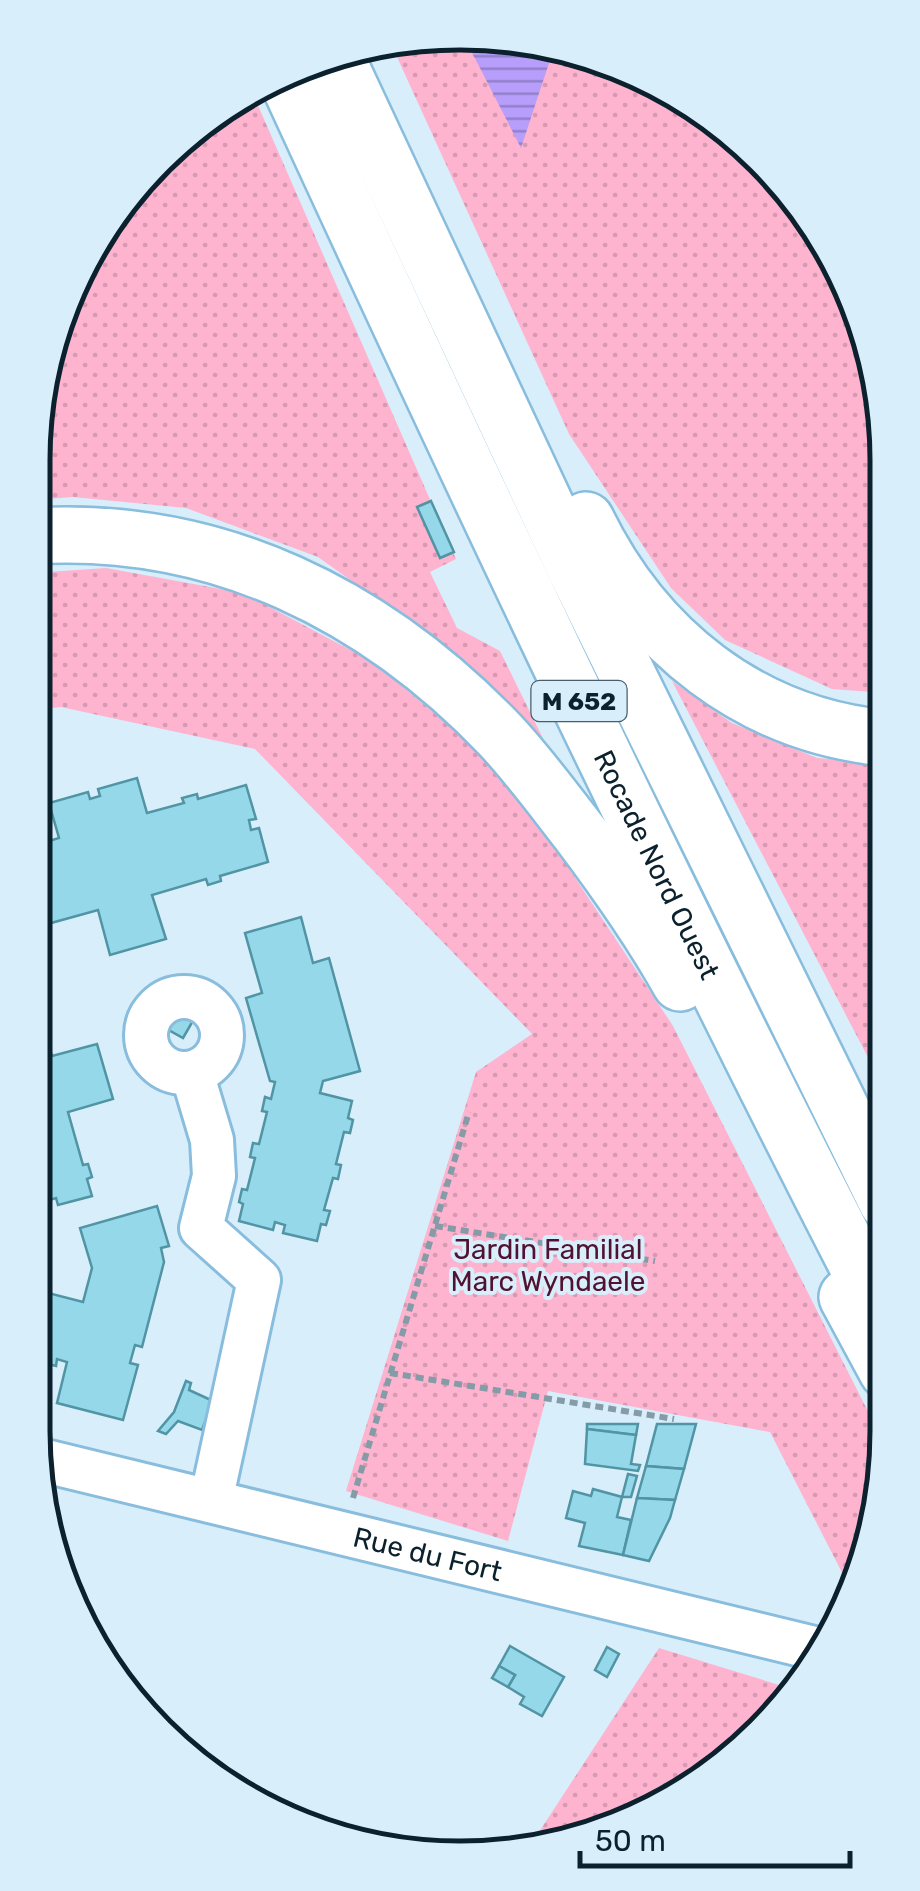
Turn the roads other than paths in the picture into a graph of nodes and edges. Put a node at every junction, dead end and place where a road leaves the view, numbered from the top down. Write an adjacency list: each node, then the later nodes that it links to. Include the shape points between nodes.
1 (341, 68): 3 (highway, Rocade Nord Ouest / M 652)
2 (290, 87): 8 (highway, Rocade Nord Ouest / M 652, via 618,780)
3 (409, 218): 5 (highway, via 523,396 611,564 658,626 762,705); 7 (highway, Rocade Nord Ouest / M 652)
4 (50, 536): 9 (highway, via 163,544 295,584 397,645 502,737 646,924)
5 (870, 735)
6 (192, 1073): 11 (street, via 212,1140 214,1176 201,1228 259,1280)
7 (870, 1167)
8 (870, 1290)
9 (870, 1340)
10 (52, 1462): 11 (street, Rue du Fort)
11 (211, 1501): 12 (street, Rue du Fort)
12 (808, 1648)

